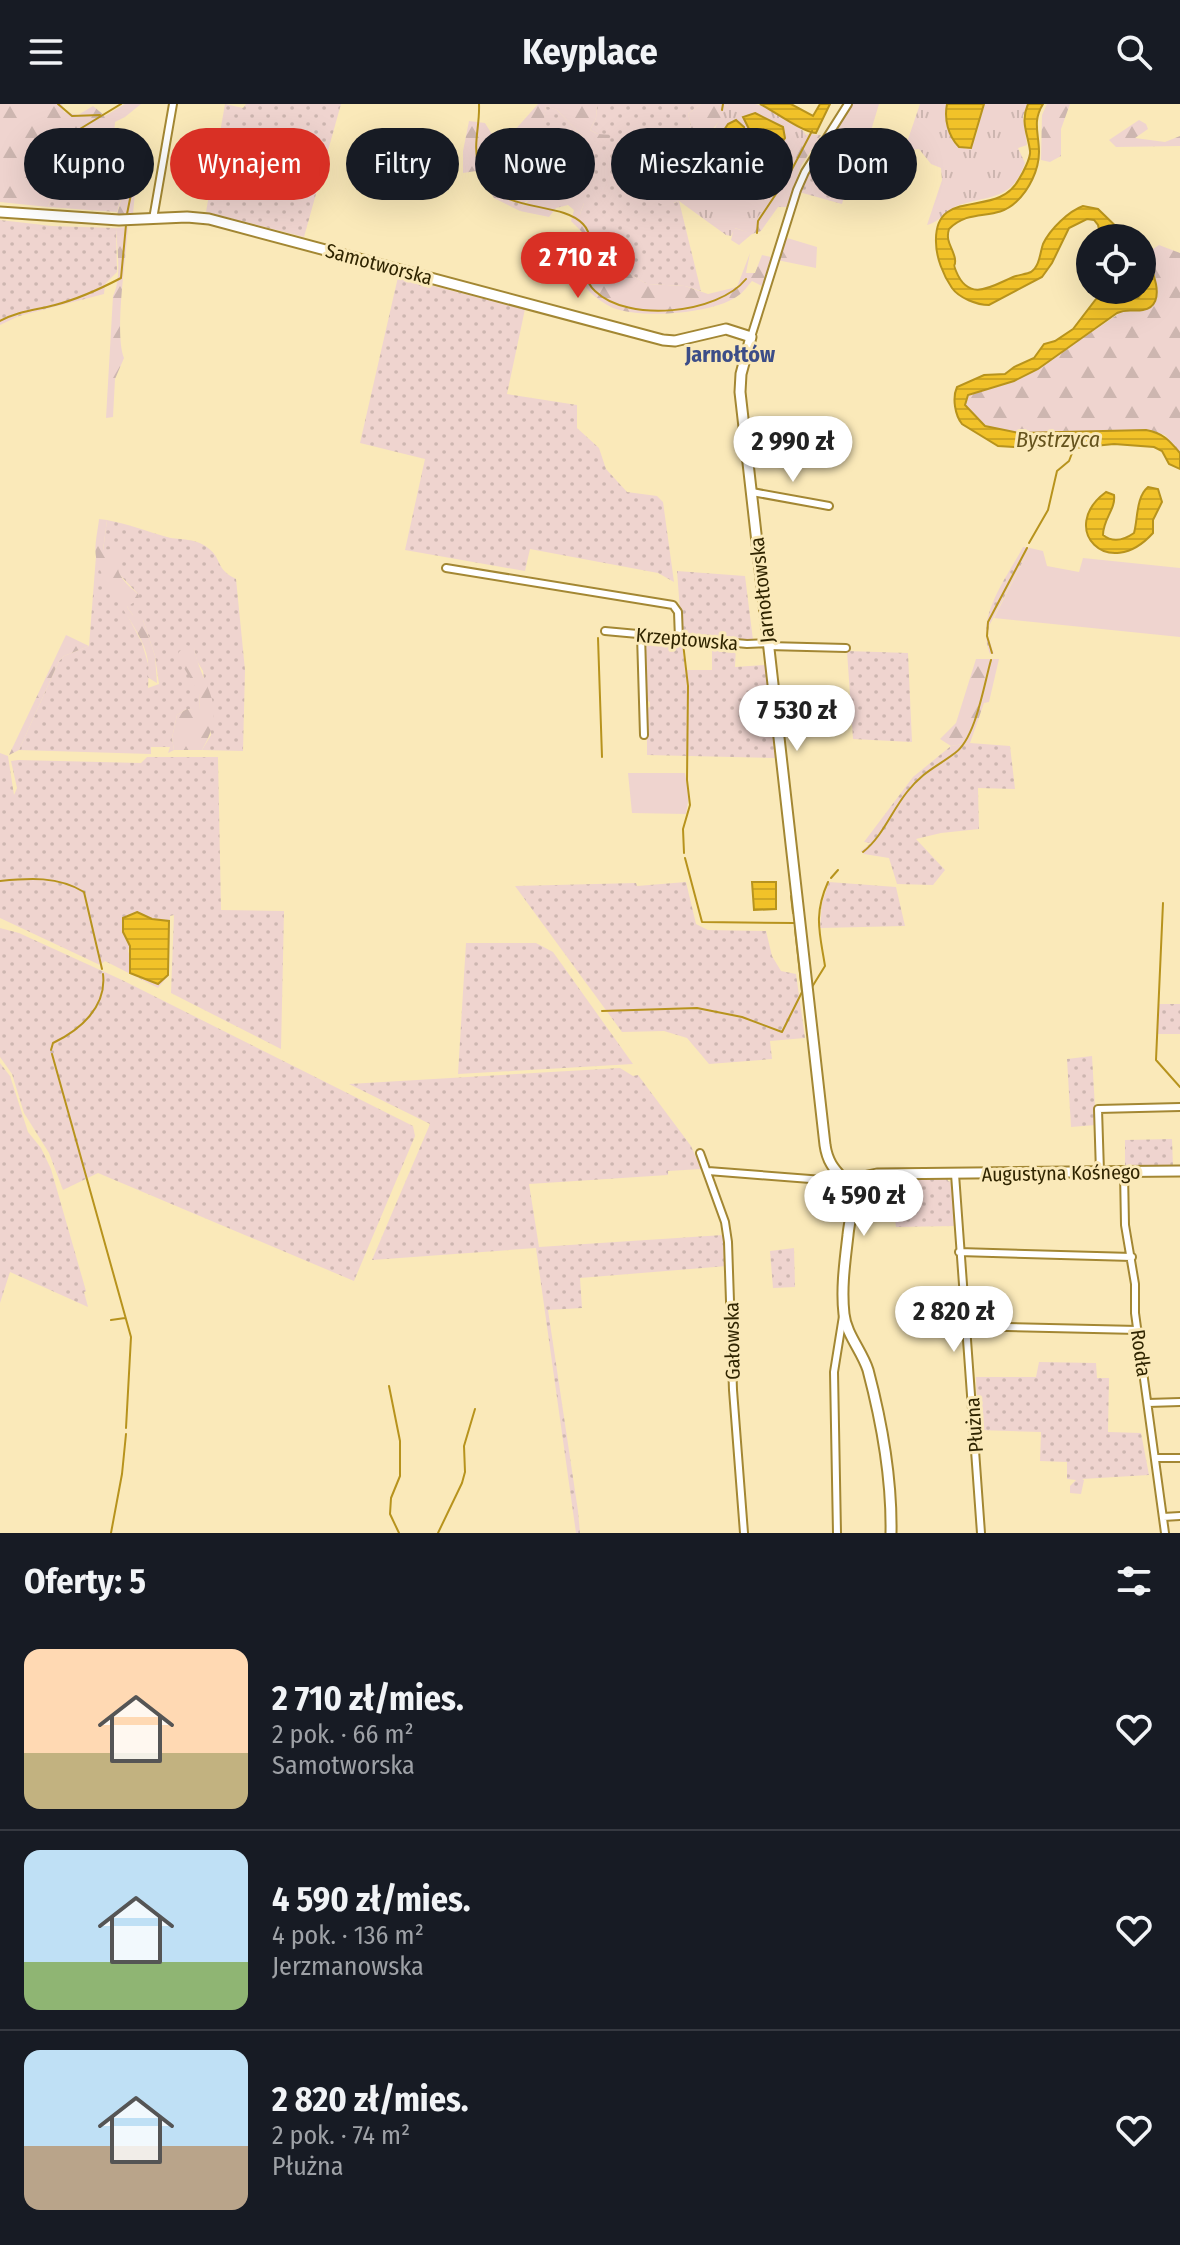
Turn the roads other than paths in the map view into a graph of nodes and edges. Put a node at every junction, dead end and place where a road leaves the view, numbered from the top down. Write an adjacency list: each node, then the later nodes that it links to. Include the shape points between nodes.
1 (173, 104): 4 (street)
2 (848, 104): 5 (street, Jarnołtowska, via 797,190)
3 (0, 212): 4 (street, Samotworska)
4 (153, 219): 5 (street, Samotworska, via 221,222 663,340 726,329)
5 (751, 337): 6 (street, Jarnołtowska, via 740,392)
6 (752, 492): 7 (street); 12 (street, Jarnołtowska)
7 (829, 506)
8 (446, 568): 11 (street, via 673,605)
9 (605, 631): 10 (street, Krzeptowska)
10 (641, 635): 11 (street, Krzeptowska); 14 (street)
11 (679, 639): 12 (street, Krzeptowska)
12 (768, 644): 13 (street, Krzeptowska); 21 (street, Jarnołtowska, via 825,1145)
13 (846, 648)
14 (644, 735)
15 (1180, 1107): 19 (street, via 1098,1109)
16 (700, 1153): 17 (street, Gałowska)
17 (708, 1171): 21 (street, via 823,1180); 37 (street, Gałowska, via 729,1251)
18 (1180, 1171): 20 (street, Augustyna Kośnego)
19 (1100, 1172): 20 (street, Augustyna Kośnego); 22 (street, Augustyna Kośnego)
20 (1124, 1172): 25 (street, Rodła)
21 (837, 1173): 23 (street, Jarnołtowska)
22 (955, 1174): 23 (street, Augustyna Kośnego, via 871,1174); 24 (street, Płużna)
23 (848, 1185): 26 (street, via 852,1197)
24 (959, 1252): 25 (street); 27 (street, Płużna)
25 (1132, 1257): 28 (street, Rodła)
26 (844, 1312): 29 (street); 30 (street)
27 (966, 1326): 28 (street); 40 (street, Płużna)
28 (1138, 1330): 32 (street, Rodła)
29 (854, 1339): 30 (street); 39 (street, via 868,1372 889,1468)
30 (840, 1344): 38 (street, via 834,1372)
31 (1180, 1402): 32 (street)
32 (1148, 1403): 33 (street, Rodła)
33 (1155, 1458): 34 (street); 36 (street, Rodła)
34 (1180, 1458)
35 (1180, 1516): 36 (street)
36 (1163, 1517): 41 (street, Rodła)
37 (744, 1533)
38 (837, 1533)
39 (891, 1533)
40 (981, 1533)
41 (1165, 1533)

